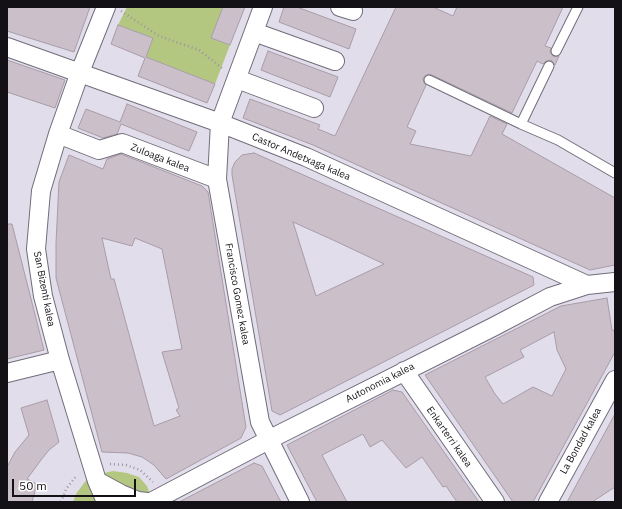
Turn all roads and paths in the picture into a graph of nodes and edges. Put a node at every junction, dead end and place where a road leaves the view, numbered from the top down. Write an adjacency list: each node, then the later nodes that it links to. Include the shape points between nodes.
1 (263, 7): 4 (street, Francisco Gomez kalea)
2 (578, 7): 6 (lane)
3 (112, 8): 9 (street, San Bizenti kalea); 10 (path, via 159,36 199,50)
4 (254, 32): 7 (street); 10 (street, Francisco Gomez kalea)
5 (7, 47): 9 (street, Castor Andetxaga kalea)
6 (556, 51)
7 (335, 61)
8 (549, 66): 14 (lane)
9 (80, 72): 13 (street, Castor Andetxaga kalea); 15 (street, San Bizenti kalea)
10 (237, 79): 12 (street); 13 (street, Francisco Gomez kalea)
11 (428, 80): 14 (lane)
12 (314, 108)
13 (220, 123): 17 (street, Francisco Gomez kalea); 19 (street, Castor Andetxaga kalea, via 306,157)
14 (521, 124): 16 (lane, via 558,140)
15 (58, 134): 17 (street, Zuloaga kalea, via 99,150 122,143); 20 (street, San Bizenti kalea, via 41,191 36,249 43,296)
16 (615, 173)
17 (217, 180): 24 (street, Francisco Gomez kalea, via 260,422)
18 (615, 282): 19 (street, Autonomia kalea)
19 (587, 286): 21 (street, Autonomia kalea, via 550,297)
20 (60, 360): 22 (street); 25 (street, San Bizenti kalea)
21 (404, 371): 24 (street, Autonomia kalea); 30 (street, Enkarterri kalea)
22 (7, 373)
23 (615, 380): 31 (street, La Bondad kalea)
24 (268, 440): 28 (street, Autonomia kalea); 29 (street, Francisco Gomez kalea)
25 (97, 481): 26 (street, San Bizenti kalea); 27 (street, via 121,494)
26 (106, 502)
27 (147, 502)
28 (151, 502)
29 (300, 502)
30 (495, 502)
31 (548, 502)

